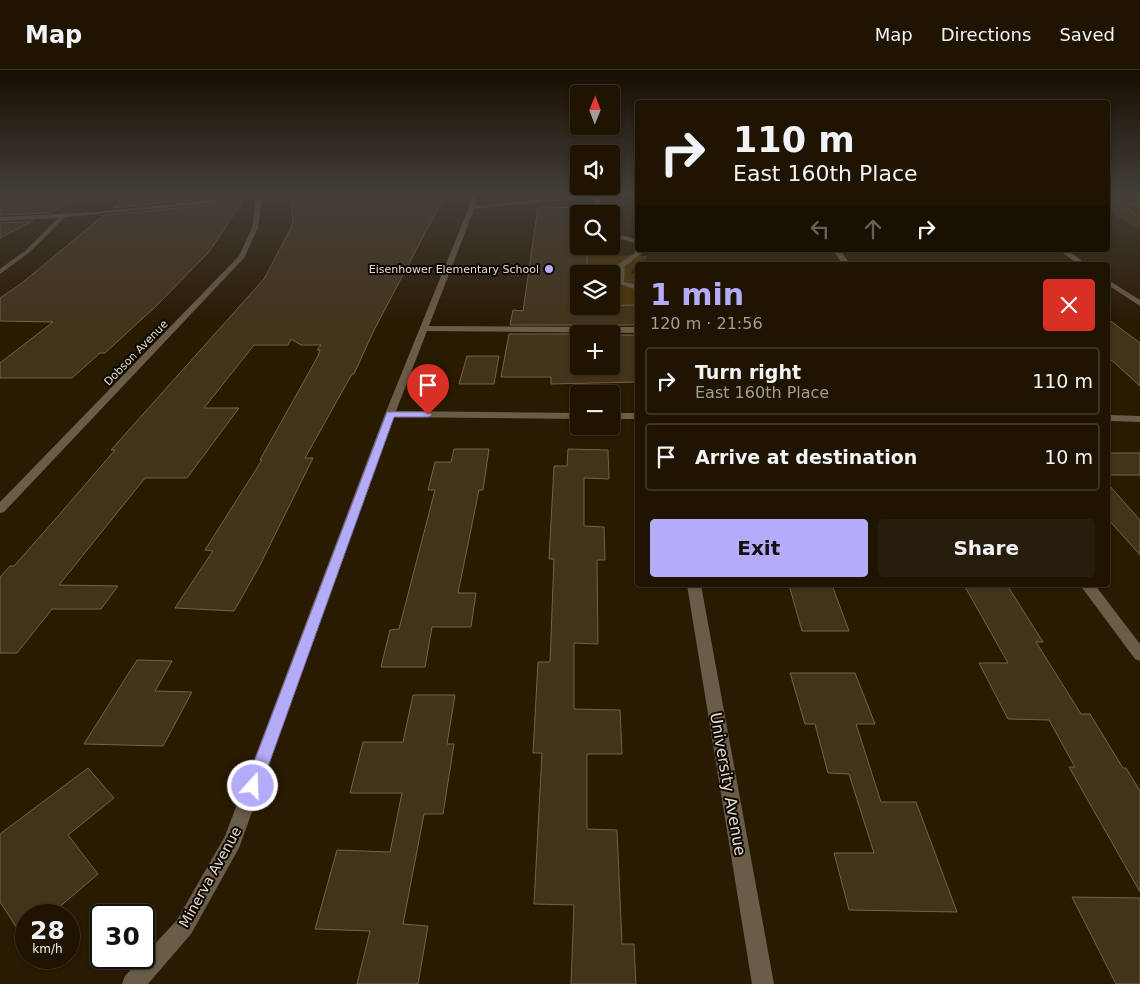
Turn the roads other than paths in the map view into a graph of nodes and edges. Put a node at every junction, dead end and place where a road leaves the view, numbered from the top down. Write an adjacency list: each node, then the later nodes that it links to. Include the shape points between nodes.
1 (41, 238): 7 (street)
2 (253, 238): 19 (street, Dobson Avenue, via 236,264)
3 (459, 238): 11 (street, Minerva Avenue)
4 (638, 252): 9 (street, via 621,265 620,274 620,283)
5 (1065, 252): 6 (street)
6 (1080, 262)
7 (0, 272)
8 (1110, 283): 10 (street)
9 (635, 287)
10 (1140, 304)
11 (424, 329): 12 (street); 13 (street, Minerva Avenue)
12 (635, 330)
13 (390, 414): 14 (street); 23 (street, Minerva Avenue, via 232,841 184,927)
14 (570, 416)
15 (620, 416): 16 (street)
16 (635, 416)
17 (1110, 418): 18 (street)
18 (1140, 419)
19 (0, 509)
20 (694, 587): 24 (street, University Avenue)
21 (1089, 587): 22 (street)
22 (1140, 655)
23 (133, 984)
24 (763, 984)

